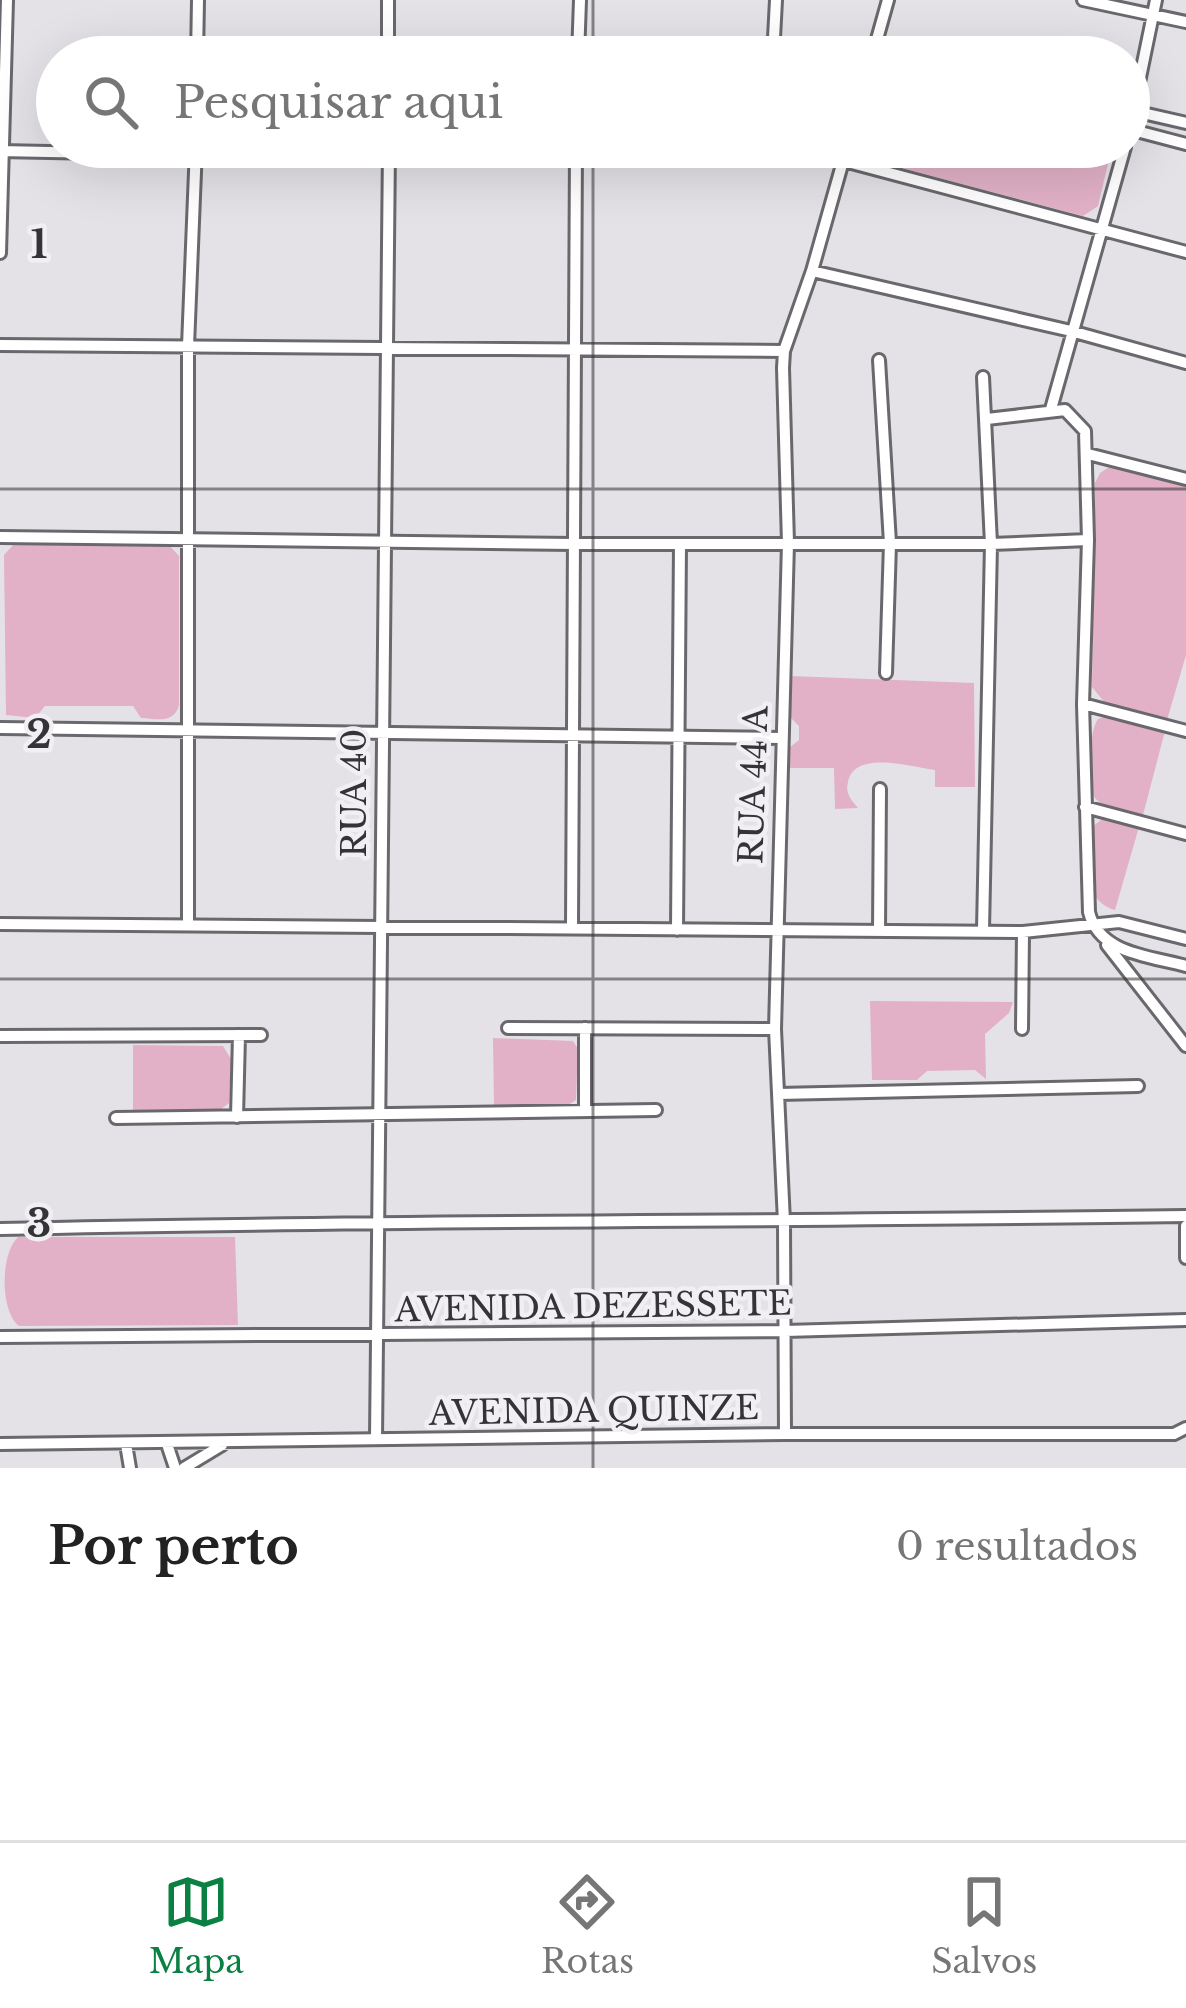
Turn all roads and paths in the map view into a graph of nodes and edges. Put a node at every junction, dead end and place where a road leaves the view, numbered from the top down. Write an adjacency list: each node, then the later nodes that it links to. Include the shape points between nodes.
1 (7, 0): 21 (street)
2 (198, 0): 11 (street)
3 (388, 0): 12 (street)
4 (580, 0): 13 (street)
5 (776, 0): 14 (street)
6 (888, 0): 15 (street)
7 (1084, 0): 9 (street)
8 (1156, 0): 9 (street)
9 (1153, 15): 10 (street); 16 (street)
10 (1186, 22)
11 (197, 36)
12 (388, 36)
13 (579, 36)
14 (774, 36)
15 (878, 36)
16 (1149, 36)
17 (1150, 115): 18 (street)
18 (1186, 123)
19 (1150, 135): 20 (street)
20 (1186, 144)
21 (1, 151): 22 (street); 31 (street)
22 (36, 151)
23 (195, 168): 35 (street)
24 (388, 168): 36 (street, RUA 40)
25 (576, 168): 37 (street)
26 (842, 168): 32 (street, RUA 44 A)
27 (875, 168): 29 (street)
28 (1119, 168): 29 (street)
29 (1103, 227): 30 (street); 33 (street)
30 (1186, 252)
31 (0, 253)
32 (812, 272): 33 (street); 38 (street, RUA 44 A)
33 (1071, 331): 40 (street); 42 (street)
34 (0, 345): 35 (street)
35 (188, 346): 36 (street); 48 (street)
36 (384, 347): 37 (street); 49 (street, RUA 40)
37 (574, 350): 38 (street); 52 (street)
38 (784, 351): 50 (street, RUA 44 A)
39 (879, 360): 51 (street)
40 (1186, 363)
41 (983, 377): 43 (street)
42 (1051, 409): 43 (street); 44 (street, via 1077,418)
43 (987, 419): 54 (street)
44 (1088, 454): 45 (street); 47 (street)
45 (1186, 479)
46 (0, 536): 48 (street)
47 (1088, 540): 54 (street); 56 (street)
48 (188, 542): 49 (street); 58 (street)
49 (382, 542): 52 (street); 60 (street, RUA 40)
50 (788, 543): 51 (street); 53 (street); 63 (street, RUA 44 A)
51 (890, 543): 54 (street); 55 (street)
52 (574, 544): 53 (street); 61 (street)
53 (680, 544): 62 (street)
54 (992, 544): 74 (street)
55 (886, 674)
56 (1082, 704): 59 (street); 65 (street)
57 (0, 728): 58 (street)
58 (187, 730): 60 (street); 69 (street)
59 (1186, 731)
60 (381, 733): 61 (street); 68 (street, RUA 40)
61 (572, 737): 62 (street); 71 (street)
62 (681, 738): 63 (street); 72 (street)
63 (782, 738): 73 (street, RUA 44 A)
64 (880, 789): 75 (street)
65 (1085, 807): 66 (street); 70 (street)
66 (1186, 834)
67 (0, 924): 69 (street)
68 (380, 924): 69 (street); 71 (street); 92 (street, RUA 40)
69 (188, 925)
70 (1092, 926): 76 (street); 77 (street, via 1119,922); 78 (street)
71 (572, 927): 72 (street)
72 (677, 930): 73 (street)
73 (776, 930): 75 (street); 82 (street, RUA 44 A)
74 (983, 930): 75 (street); 76 (street)
75 (879, 931)
76 (1023, 932): 83 (street)
77 (1186, 939)
78 (1106, 944): 79 (street); 87 (street)
79 (1186, 966)
80 (508, 1028): 81 (street)
81 (585, 1028): 82 (street); 91 (street)
82 (775, 1029): 89 (street, RUA 44 A)
83 (1022, 1029)
84 (239, 1035): 85 (street); 86 (street); 93 (street)
85 (261, 1035)
86 (0, 1036)
87 (1186, 1046)
88 (1138, 1086): 89 (street)
89 (778, 1094): 97 (street, RUA 44 A)
90 (656, 1110): 91 (street)
91 (585, 1111): 92 (street)
92 (377, 1115): 93 (street); 96 (street, RUA 40)
93 (237, 1117): 94 (street)
94 (116, 1118)
95 (1186, 1216): 97 (street)
96 (378, 1221): 97 (street); 99 (street); 104 (street, RUA 40)
97 (784, 1222): 102 (street, RUA 44 A)
98 (1186, 1226): 100 (street)
99 (0, 1228)
100 (1186, 1258)
101 (1186, 1320): 102 (street, AVENIDA DEZESSETE)
102 (785, 1331): 104 (street, AVENIDA DEZESSETE); 106 (street, RUA 44 A)
103 (0, 1336): 104 (street, AVENIDA DEZESSETE)
104 (377, 1336): 107 (street, RUA 40)
105 (1186, 1428): 106 (street, AVENIDA QUINZE)
106 (785, 1434): 107 (street, AVENIDA QUINZE)
107 (376, 1439): 108 (street, AVENIDA QUINZE)
108 (228, 1442): 111 (street, AVENIDA QUINZE); 114 (street)
109 (0, 1444): 110 (street, AVENIDA QUINZE)
110 (127, 1444): 111 (street, AVENIDA QUINZE); 112 (street)
111 (167, 1444): 113 (street)
112 (130, 1468)
113 (175, 1468)
114 (184, 1468)

